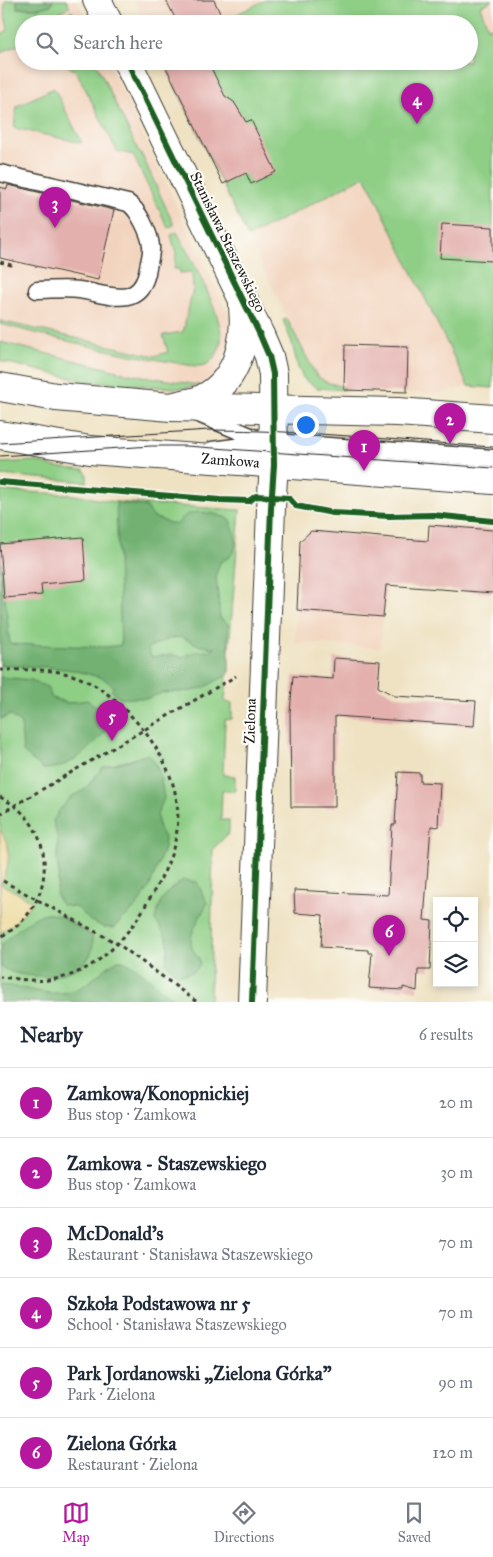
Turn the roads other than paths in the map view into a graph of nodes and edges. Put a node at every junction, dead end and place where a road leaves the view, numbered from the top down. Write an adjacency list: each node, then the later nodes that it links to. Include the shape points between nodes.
1 (97, 0): 2 (street)
2 (104, 15)
3 (131, 70): 6 (street, Stanisława Staszewskiego)
4 (0, 173): 5 (lane, via 128,203 137,211 150,242 151,254 144,282 134,293 114,298 78,289)
5 (36, 290)
6 (242, 298): 8 (street, Stanisława Staszewskiego, via 243,336 236,367 216,390 198,401); 9 (street, Stanisława Staszewskiego, via 269,356)
7 (0, 387): 8 (street, via 56,397)
8 (171, 407): 9 (street); 12 (lane, via 253,437)
9 (274, 409): 10 (street, via 398,412); 12 (street, Stanisława Staszewskiego)
10 (493, 419)
11 (0, 435): 12 (street, Zamkowa, via 90,450 158,456)
12 (274, 453): 13 (lane); 14 (street, Zamkowa); 15 (street, Zielona)
13 (493, 458)
14 (493, 480)
15 (252, 1002)

